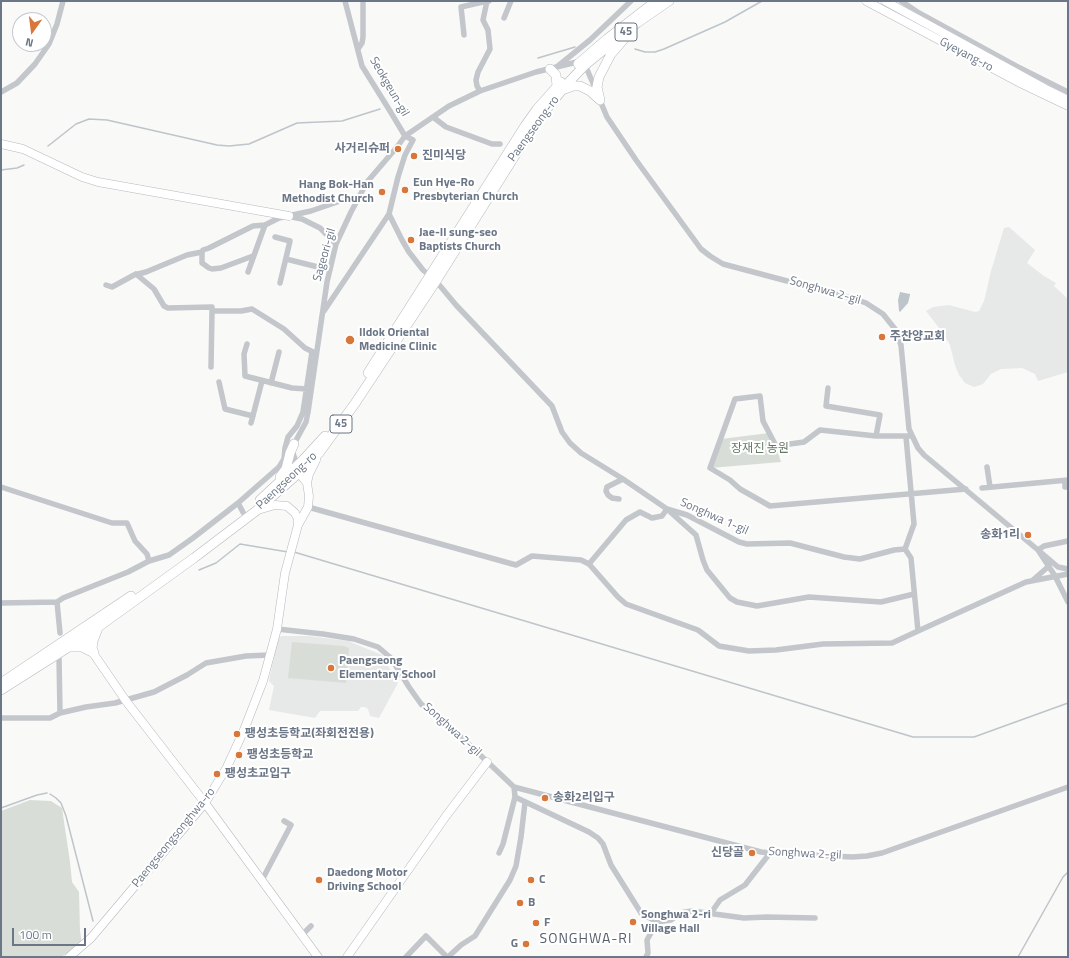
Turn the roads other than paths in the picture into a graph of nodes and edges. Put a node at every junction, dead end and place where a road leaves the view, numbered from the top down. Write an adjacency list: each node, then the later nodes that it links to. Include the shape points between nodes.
1 (63, 1): 20 (street, via 57,24 46,49 17,82)
2 (345, 1): 15 (street, Seokgeun-gil)
3 (363, 1): 15 (street, via 364,38)
4 (488, 1): 14 (street, via 461,7); 19 (street, via 483,20 488,30 490,49 477,76)
5 (511, 1): 13 (street)
6 (630, 1): 17 (street, via 590,40)
7 (656, 1): 16 (main road, Paengseong-ro / 45, via 607,39)
8 (669, 1): 12 (main road, Paengseong-ro / 45)
9 (866, 1): 24 (street, Gyeyang-ro)
10 (885, 1): 23 (street)
11 (901, 1): 21 (street, via 1016,66)
12 (646, 17): 16 (main road, Paengseong-ro / 45); 22 (main road, via 611,54 598,84)
13 (504, 18)
14 (464, 34)
15 (358, 49): 26 (street, Seokgeun-gil, via 362,66)
16 (583, 63): 17 (street, Sageori-gil); 18 (main road, Paengseong-ro / 45); 22 (street, Songhwa 2-gil)
17 (554, 68): 18 (main road); 19 (street, Sageori-gil)
18 (559, 89): 22 (main road, via 580,86); 41 (main road, Paengseong-ro / 45)
19 (480, 91): 25 (street, Sageori-gil)
20 (1, 92)
21 (1068, 92)
22 (600, 100): 58 (street, Songhwa 2-gil, via 607,117 636,160 701,249 710,256 723,264 855,299 883,314 895,329 901,345)
23 (1068, 100)
24 (1068, 106)
25 (433, 117): 26 (street, Sageori-gil); 28 (street, via 446,127 492,144)
26 (404, 136): 29 (street, Sageori-gil, via 367,182); 30 (street, Seokgeun-gil, via 413,140 405,155)
27 (1, 144): 31 (street, via 23,149 98,182)
28 (500, 144)
29 (357, 200): 31 (street, via 343,200); 34 (street, Sageori-gil)
30 (389, 214): 41 (street, Songhwa 1-gil, via 409,252); 45 (street)
31 (289, 216): 32 (street); 34 (street, via 320,228)
32 (265, 225): 35 (street, via 253,226); 36 (street)
33 (275, 238): 37 (street, via 290,241)
34 (336, 244): 38 (street, Sageori-gil)
35 (202, 252): 36 (street, via 202,263 212,269); 40 (street, via 187,254)
36 (253, 256): 39 (street)
37 (286, 259): 38 (street); 42 (street)
38 (330, 270): 45 (street, Sageori-gil)
39 (248, 272)
40 (136, 274): 43 (street, via 112,287); 44 (street, via 154,289 164,306 168,308 212,307)
41 (433, 278): 60 (main road, Paengseong-ro / 45, via 356,402); 62 (main road, Paengseong-ro / 45, via 340,417); 63 (street, Songhwa 1-gil, via 456,306 552,406 562,432 570,443 581,453)
42 (280, 283)
43 (106, 285)
44 (212, 311): 48 (street, via 252,309 284,329 305,348); 49 (street)
45 (323, 312): 48 (street, Sageori-gil)
46 (247, 344): 50 (street, via 244,354 245,376)
47 (279, 352): 52 (street)
48 (315, 352): 54 (street); 59 (street, Sageori-gil, via 306,422)
49 (211, 367)
50 (262, 380): 52 (street); 55 (street)
51 (219, 382): 55 (street, via 225,409)
52 (271, 383): 54 (street)
53 (828, 388): 57 (street, via 826,406 880,415)
54 (307, 389): 74 (street, via 301,418 286,442 283,462)
55 (253, 416): 56 (street)
56 (251, 423)
57 (876, 436): 58 (street); 72 (street, via 820,430 804,442 776,446 763,421 760,396 735,399 710,468 770,506)
58 (909, 437): 71 (street, Songhwa 2-gil, via 924,455); 72 (street)
59 (294, 444): 62 (street, via 293,453); 66 (main road, via 286,469)
60 (319, 453): 62 (main road, Paengseong-ro / 45); 65 (street)
61 (987, 467): 68 (street)
62 (298, 470): 65 (street); 66 (main road, Paengseong-ro / 45); 77 (main road, Paengseong-ro / 45)
63 (623, 479): 73 (street, via 607,487 606,491 612,498); 76 (street, Songhwa 1-gil)
64 (1066, 481): 68 (street); 69 (street, via 1065,487)
65 (307, 483): 75 (street, Paengseongsonghwa-ro)
66 (275, 485): 78 (main road, Paengseong-ro / 45)
67 (1, 487): 83 (street, via 112,523 128,522 134,541 147,554)
68 (990, 487): 70 (street)
69 (1068, 487)
70 (982, 488)
71 (966, 489): 72 (street); 82 (street, Songhwa 2-gil)
72 (912, 494): 81 (street, via 914,524)
73 (619, 500)
74 (238, 503): 78 (street); 83 (street, via 169,555)
75 (308, 506): 79 (street, Paengseongsonghwa-ro); 84 (street, via 516,565 532,556 580,560)
76 (667, 509): 81 (street, Songhwa 1-gil, via 687,515 747,544 790,544 860,559); 84 (street, via 662,516 652,518 640,512 626,520); 90 (street, via 693,532 707,570 730,598 737,602 757,606 810,597 881,602)
77 (256, 511): 79 (street, via 275,505 287,506 295,513); 94 (main road, Paengseong-ro / 45)
78 (244, 514): 98 (main road, Paengseong-ro / 45)
79 (298, 525): 95 (street, Paengseongsonghwa-ro, via 285,573)
80 (1068, 541): 82 (street, via 1044,546)
81 (905, 549): 90 (street, via 910,558)
82 (1038, 550): 85 (street, Songhwa 2-gil); 86 (street, via 1058,567)
83 (149, 561): 91 (street)
84 (589, 564): 96 (street, via 626,604 698,630 719,646 749,651 823,644 892,643)
85 (1049, 566): 88 (street, Songhwa 2-gil); 89 (street)
86 (1068, 568)
87 (1068, 574): 88 (street)
88 (1055, 576): 89 (street); 92 (street, Songhwa 2-gil)
89 (1032, 580): 96 (street)
90 (914, 594): 96 (street)
91 (57, 602): 93 (street); 97 (street)
92 (1068, 602)
93 (1, 603)
94 (100, 626): 98 (main road, Paengseong-ro / 45); 100 (main road, via 93,638)
95 (277, 629): 101 (street, Paengseongsonghwa-ro); 108 (street, Songhwa 2-gil, via 354,639 378,647 391,658 421,704)
96 (918, 631)
97 (60, 633)
98 (81, 634): 99 (main road, Paengseong-ro / 45); 100 (street); 103 (main road, Paengseong-ro / 45)
99 (70, 647): 100 (main road, via 80,646); 104 (main road, Paengseong-ro / 45)
100 (94, 653): 105 (street)
101 (270, 655): 105 (street, via 206,663 154,692); 113 (street, Paengseongsonghwa-ro, via 244,730 227,767)
102 (59, 657): 106 (street)
103 (1, 683)
104 (1, 690)
105 (126, 700): 106 (street); 113 (street)
106 (60, 713): 107 (street, via 50,718)
107 (1, 718)
108 (487, 762): 109 (street, Songhwa 2-gil); 125 (street, Songhwa 2-gil)
109 (514, 787): 111 (street); 116 (street, Songhwa 2-gil)
110 (1068, 787): 116 (street, Songhwa 2-gil, via 882,853 852,857)
111 (515, 797): 112 (street); 115 (street)
112 (525, 802): 120 (street, via 598,838 611,865 641,913); 127 (street, via 516,866 510,880 474,936)
113 (205, 803): 117 (street); 123 (street, Paengseongsonghwa-ro, via 91,938)
114 (284, 821): 117 (street, via 291,825)
115 (499, 853)
116 (770, 853): 118 (street, via 745,885 720,900)
117 (262, 880): 122 (street)
118 (711, 913): 119 (street, via 744,918); 120 (street, via 680,912 671,920)
119 (815, 918)
120 (657, 922): 128 (street, via 647,940)
121 (311, 926): 122 (street)
122 (302, 935): 124 (street)
123 (69, 957)
124 (318, 957)
125 (347, 957)
126 (406, 957): 127 (street, via 426,936)
127 (448, 957)
128 (646, 957)

